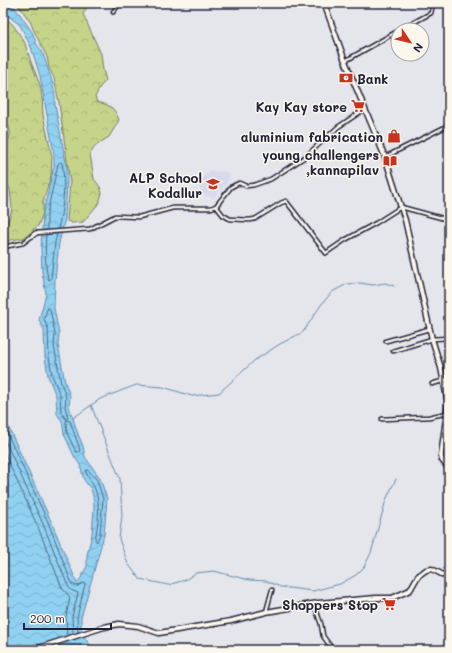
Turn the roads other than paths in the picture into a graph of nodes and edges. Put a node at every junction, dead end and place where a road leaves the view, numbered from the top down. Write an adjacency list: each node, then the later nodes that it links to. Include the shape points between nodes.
1 (120, 3): 4 (street)
2 (324, 3): 7 (main road)
3 (433, 3): 5 (street, via 432,13)
4 (113, 12)
5 (416, 22)
6 (390, 36): 7 (street)
7 (346, 61): 8 (main road)
8 (365, 108): 10 (main road); 11 (street, via 338,127 305,157 271,179 246,186 239,182 231,187)
9 (449, 125): 10 (street)
10 (385, 157): 12 (main road)
11 (216, 206): 12 (street, via 230,219 250,220 286,201 326,253); 14 (street, via 173,208 139,217 115,216 90,230)
12 (401, 207): 13 (street); 17 (main road)
13 (449, 220)
14 (36, 233): 15 (street)
15 (32, 236): 16 (street, via 23,243)
16 (3, 247)
17 (430, 329): 19 (main road); 20 (street)
18 (449, 338): 19 (street)
19 (432, 339): 21 (street); 23 (main road)
20 (386, 341)
21 (393, 351)
22 (449, 379): 23 (street)
23 (444, 380): 24 (street); 25 (main road)
24 (432, 384)
25 (447, 413): 26 (street, via 429,417); 27 (main road, via 441,456)
26 (382, 419)
27 (449, 469)
28 (449, 578): 30 (main road, via 432,569 426,570 418,576 410,590 392,598)
29 (272, 590): 31 (street)
30 (313, 604): 31 (main road); 33 (street, via 323,636)
31 (266, 612): 32 (main road, via 231,621 159,633 138,626 119,624)
32 (32, 650)
33 (333, 650)

